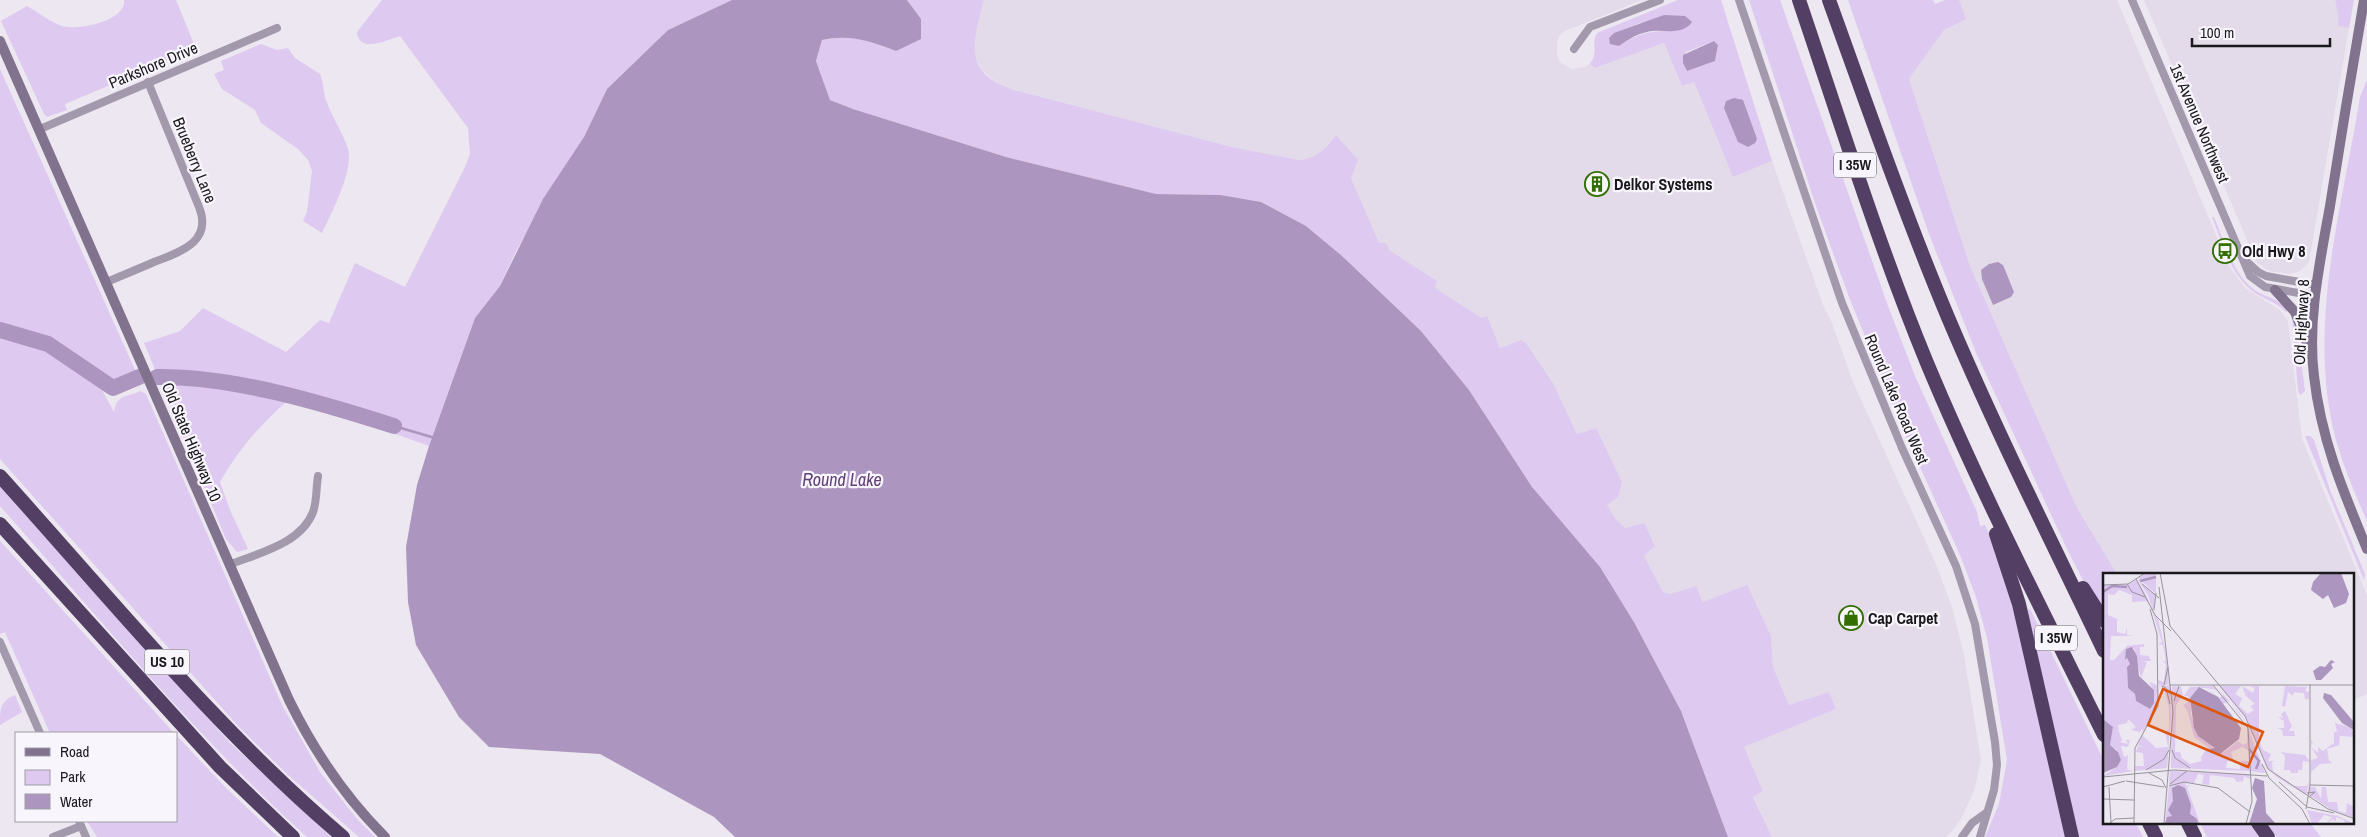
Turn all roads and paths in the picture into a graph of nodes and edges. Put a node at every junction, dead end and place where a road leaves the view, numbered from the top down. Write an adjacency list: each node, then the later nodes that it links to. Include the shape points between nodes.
1 (1660, 0): 10 (street, via 1590,27)
2 (1739, 0): 31 (street, Round Lake Road West, via 1842,302 1876,389 1966,594 1975,624 1995,742 1994,790)
3 (1799, 0): 19 (highway, I 35W, via 1892,273)
4 (1829, 0): 23 (highway, I 35W, via 1947,315)
5 (2132, 0): 13 (street, 1st Avenue Northwest)
6 (2364, 7): 7 (street, Old Highway 8)
7 (2363, 27): 15 (street, Old Highway 8)
8 (277, 28): 11 (street, Parkshore Drive)
9 (0, 42): 12 (street, Old State Highway 10)
10 (1574, 49)
11 (148, 82): 12 (street, Parkshore Drive); 14 (street, Brueberry Lane, via 199,207 203,225 195,240 183,251)
12 (40, 129): 14 (street, Old State Highway 10)
13 (2242, 258): 15 (street, 1st Avenue Northwest, via 2266,276); 16 (street, 1st Avenue Northwest, via 2256,282)
14 (107, 282): 25 (street, Old State Highway 10)
15 (2316, 285): 17 (street, Old Highway 8)
16 (2275, 290): 17 (street, 1st Avenue Northwest); 18 (street, via 2295,312)
17 (2315, 296): 18 (street, Old Highway 8)
18 (2313, 360): 24 (street, Old Highway 8, via 2328,451)
19 (1973, 468): 30 (highway, I 35W); 43 (highway, via 2019,604)
20 (0, 476): 39 (highway, US 10, via 222,723 267,769)
21 (318, 476): 25 (street, via 312,512 301,530 287,541)
22 (0, 524): 38 (highway, US 10, via 220,766)
23 (2049, 536): 26 (highway); 28 (highway, I 35W)
24 (2367, 549)
25 (229, 565): 40 (street, Old State Highway 10, via 306,733 341,786)
26 (2103, 619)
27 (0, 642): 29 (street)
28 (2103, 649)
29 (40, 732)
30 (2103, 732)
31 (1986, 813): 41 (street, Round Lake Road West); 42 (street, Round Lake Road West)
32 (80, 823): 36 (street); 37 (street)
33 (2150, 824): 44 (highway)
34 (2188, 824): 45 (highway)
35 (2259, 824): 46 (highway)
36 (53, 837)
37 (86, 837)
38 (293, 837)
39 (343, 837)
40 (385, 837)
41 (1962, 837)
42 (1980, 837)
43 (2072, 837)
44 (2156, 837)
45 (2195, 837)
46 (2268, 837)

